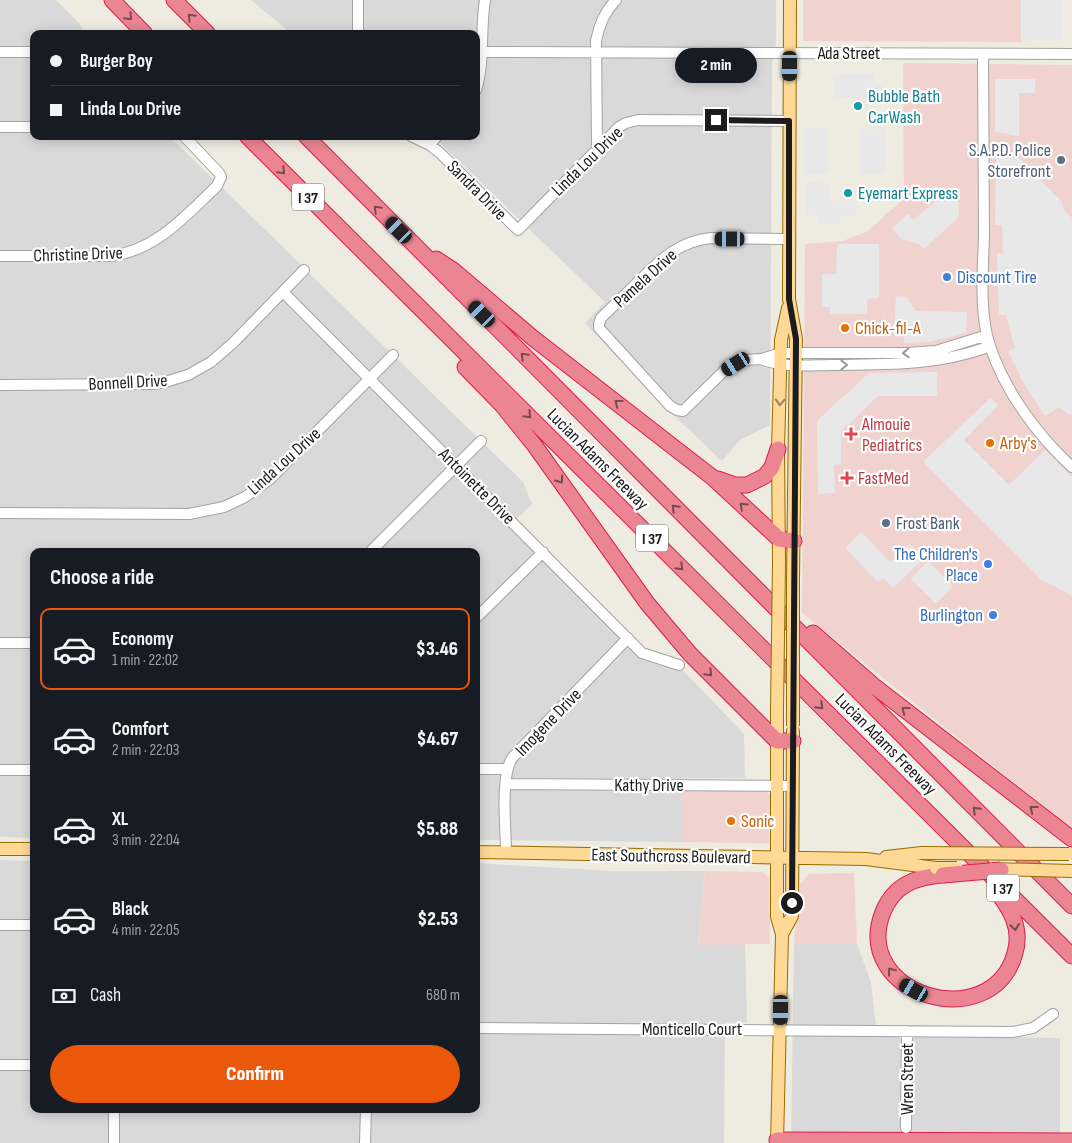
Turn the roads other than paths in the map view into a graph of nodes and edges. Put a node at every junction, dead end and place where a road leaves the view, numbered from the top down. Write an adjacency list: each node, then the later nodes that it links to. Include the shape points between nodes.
1 (112, 0): 7 (highway, one-way to 7)
2 (174, 0): 8 (highway, one-way to 2)
3 (358, 0): 9 (street)
4 (485, 0): 10 (street)
5 (616, 0): 14 (street, via 600,23)
6 (790, 0): 15 (main road)
7 (141, 30)
8 (204, 30)
9 (358, 30)
10 (480, 41)
11 (0, 52): 12 (street)
12 (30, 52)
13 (480, 52): 14 (street, Ada Street)
14 (596, 52): 15 (street, Ada Street); 27 (street)
15 (790, 53): 16 (street, Ada Street); 18 (main road)
16 (983, 54): 17 (street, Ada Street); 36 (street, via 983,293)
17 (1072, 54)
18 (789, 121): 27 (street, Linda Lou Drive, via 638,120 619,127); 29 (main road)
19 (0, 127): 20 (street)
20 (30, 127)
21 (188, 140): 31 (street, Christine Drive, via 220,172 220,182 154,242 126,254 110,256)
22 (251, 140): 32 (highway, Lucian Adams Freeway / I 37, one-way to 32)
23 (310, 140): 30 (highway, Lucian Adams Freeway / I 37, one-way to 23)
24 (419, 140): 26 (street, Sandra Drive)
25 (434, 140): 26 (street)
26 (430, 145): 28 (street, Sandra Drive)
27 (597, 148): 28 (street, Linda Lou Drive)
28 (518, 230)
29 (788, 239): 35 (main road); 38 (street, Pamela Drive, via 700,240 679,247 660,260 598,324 677,410 683,410 726,369 746,360)
30 (412, 243): 46 (highway, one-way to 30, via 533,338 453,270); 52 (highway, Lucian Adams Freeway / I 37, one-way to 30)
31 (0, 256)
32 (369, 257): 59 (highway, one-way to 59, via 412,313 502,405 535,446 646,603 690,654); 67 (highway, Lucian Adams Freeway / I 37, one-way to 67)
33 (304, 270): 34 (street, Bonnell Drive)
34 (283, 292): 40 (street, Antoinette Drive); 41 (street, Bonnell Drive, via 211,362 176,380 143,384)
35 (789, 299): 38 (main road, via 781,340); 39 (main road)
36 (988, 341): 39 (street, via 981,337 936,351 907,354); 45 (street, via 1008,386 1026,415)
37 (393, 355): 40 (street, Linda Lou Drive)
38 (781, 359): 39 (street); 43 (main road, one-way to 43)
39 (796, 359): 49 (main road)
40 (370, 379): 44 (street, Antoinette Drive); 47 (street, Linda Lou Drive, via 270,479 224,508 189,514)
41 (0, 385)
42 (480, 441): 44 (street)
43 (778, 448): 46 (highway, via 772,467 765,476 747,485); 48 (main road)
44 (457, 466): 50 (street); 51 (street, Antoinette Drive)
45 (1072, 467)
46 (712, 477): 48 (highway, one-way to 46)
47 (0, 513)
48 (779, 539): 49 (highway); 59 (main road, bridge)
49 (794, 541): 58 (main road, bridge)
50 (374, 548)
51 (543, 552): 53 (street); 54 (street, Antoinette Drive)
52 (722, 555): 68 (highway, one-way to 52, via 874,686); 80 (highway, Lucian Adams Freeway / I 37, one-way to 52)
53 (480, 614)
54 (628, 638): 57 (street, Antoinette Drive, via 642,652); 61 (street, Imogene Drive, via 512,758)
55 (0, 643): 56 (street)
56 (30, 643)
57 (679, 665)
58 (793, 733): 59 (highway); 66 (main road)
59 (777, 741): 65 (main road)
60 (480, 769): 61 (street)
61 (507, 769): 64 (street, Imogene Drive)
62 (0, 770): 63 (street)
63 (30, 770)
64 (506, 784): 65 (street, Kathy Drive); 72 (street, Imogene Drive)
65 (777, 786): 66 (street, Kathy Drive); 74 (main road)
66 (792, 786): 75 (main road)
67 (935, 820): 78 (highway, one-way to 78, via 1003,899 1014,917 1017,932 1013,962 1000,980 976,996 964,999 937,997 914,990 895,977 880,951 880,921 887,902 910,881); 84 (highway, Lucian Adams Freeway / I 37)
68 (1072, 839)
69 (0, 849): 70 (main road)
70 (30, 849)
71 (480, 852): 72 (main road, East Southcross Boulevard)
72 (506, 852): 74 (main road, East Southcross Boulevard)
73 (1071, 854): 76 (main road, East Southcross Boulevard, bridge, via 922,853)
74 (777, 858): 75 (main road, East Southcross Boulevard); 83 (main road, via 777,917)
75 (793, 858): 76 (main road, East Southcross Boulevard); 83 (main road, via 792,916)
76 (866, 859): 78 (main road, East Southcross Boulevard)
77 (1001, 870): 78 (highway, bridge); 79 (main road, bridge)
78 (940, 871)
79 (1072, 871)
80 (1072, 906)
81 (0, 925): 82 (street)
82 (30, 925)
83 (782, 934): 87 (main road)
84 (1072, 956)
85 (1054, 1014): 88 (street, Monticello Court, via 1026,1030)
86 (480, 1028): 87 (street, Monticello Court)
87 (780, 1030): 88 (street, Monticello Court); 94 (main road)
88 (907, 1031): 93 (street, Wren Street)
89 (0, 1065): 90 (street)
90 (30, 1065)
91 (114, 1113): 96 (street)
92 (366, 1113): 97 (street)
93 (906, 1128)
94 (777, 1141): 95 (highway)
95 (1072, 1141)
96 (114, 1143)
97 (365, 1143)

